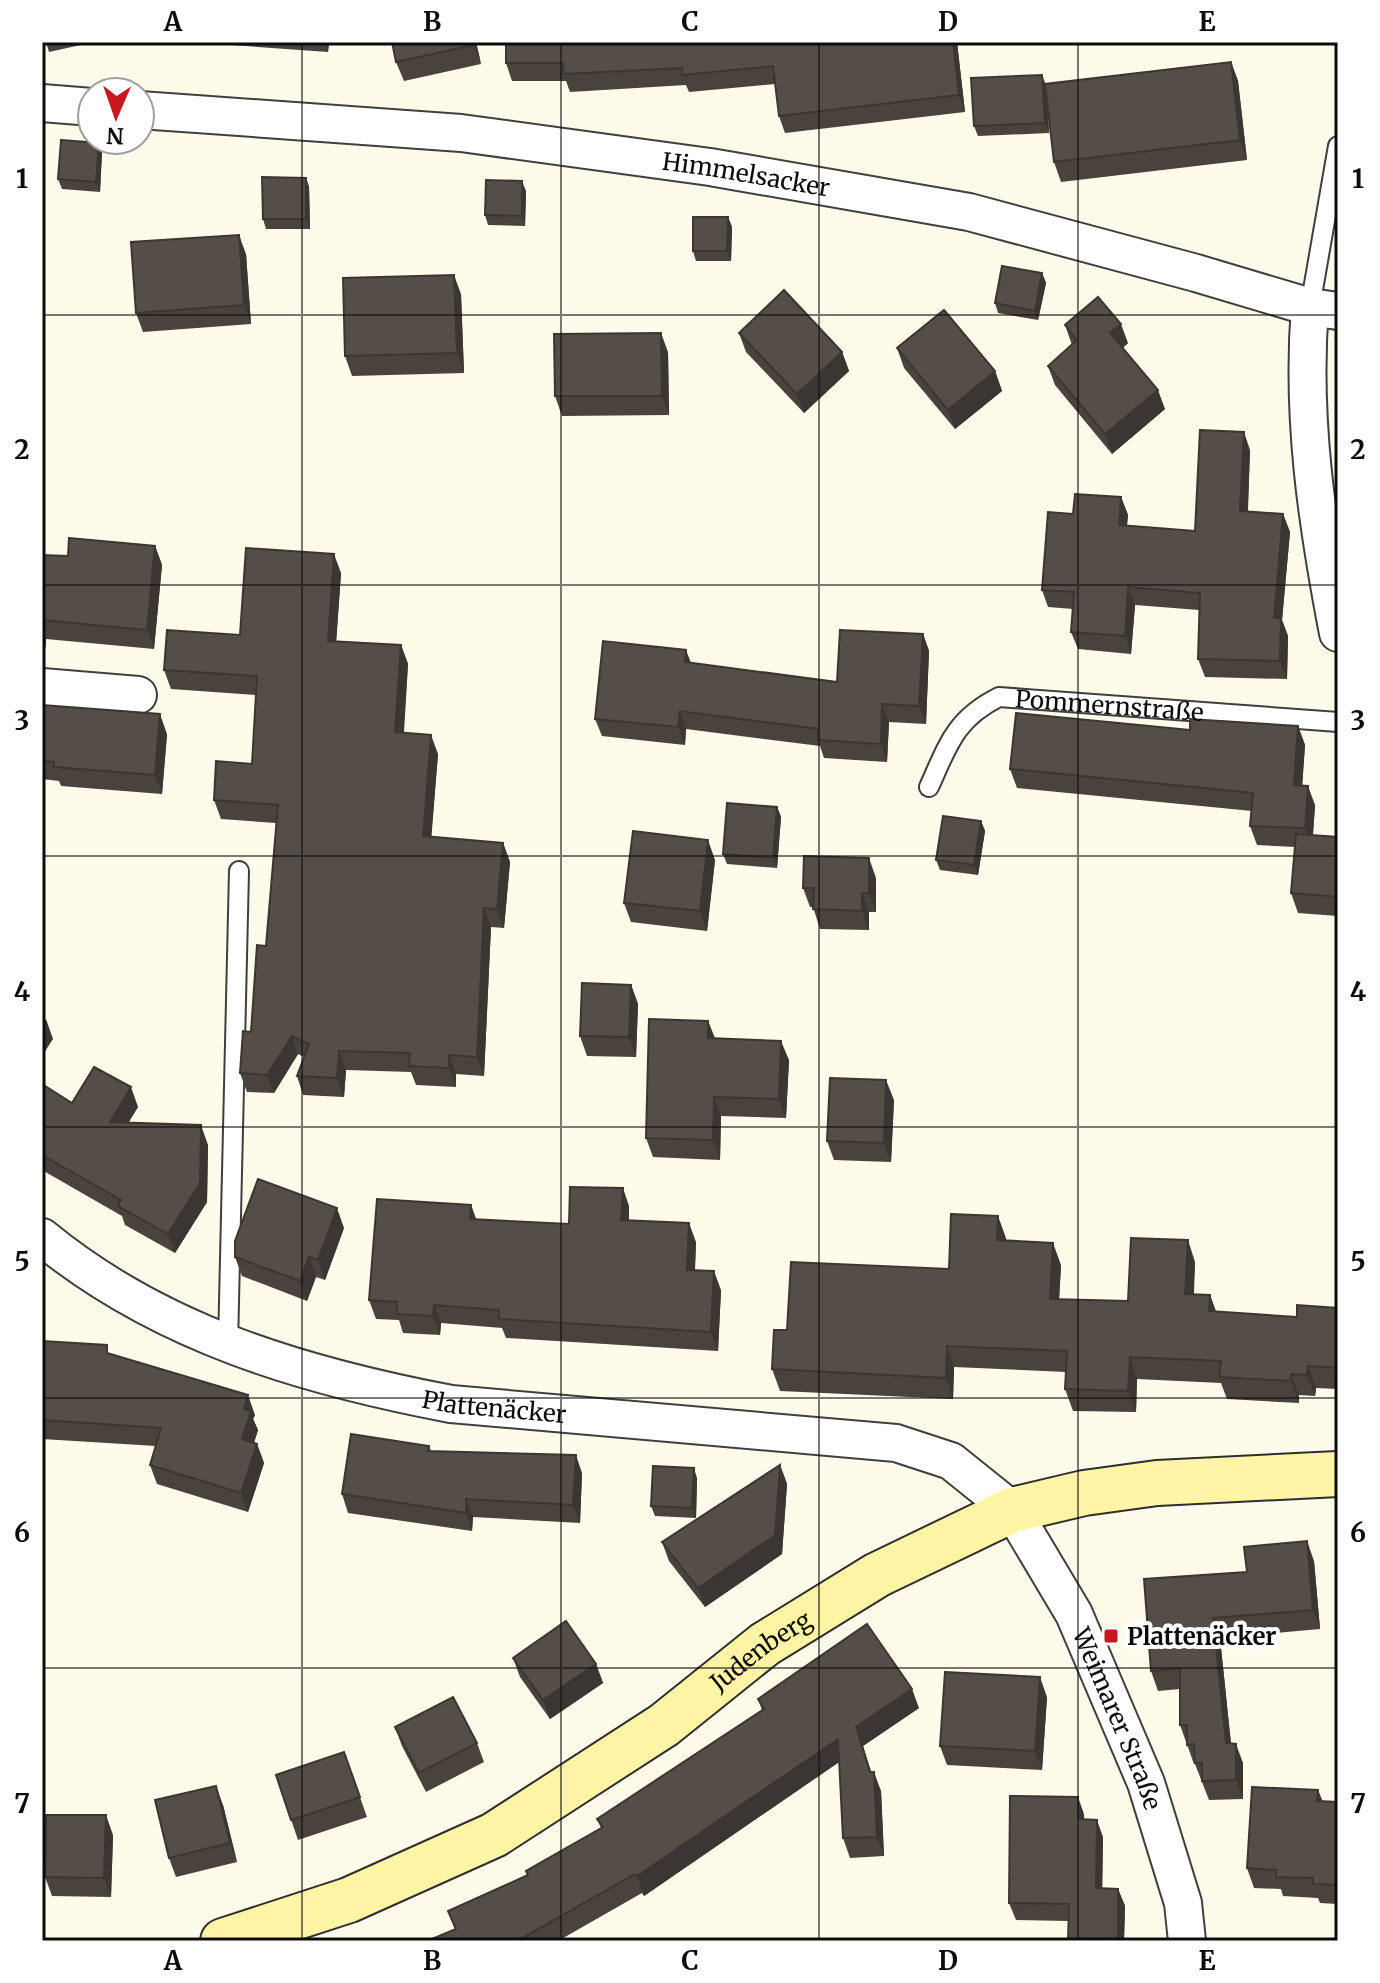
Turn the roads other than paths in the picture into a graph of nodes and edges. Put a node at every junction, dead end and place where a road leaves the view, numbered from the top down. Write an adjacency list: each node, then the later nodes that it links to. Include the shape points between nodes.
1 (42, 103): 2 (street)
2 (76, 106)
3 (156, 111): 5 (street, Himmelsacker, via 461,133 710,167 969,212)
4 (1338, 146): 5 (lane)
5 (1324, 309): 6 (street, via 1305,372 1308,442)
6 (1338, 633)
7 (42, 687): 8 (street)
8 (138, 695)
9 (1338, 722): 10 (lane, Pommernstraße, via 999,697 975,709 953,733)
10 (929, 787)
11 (239, 871): 13 (lane)
12 (42, 1237): 13 (street, Plattenäcker, via 138,1300)
13 (228, 1345): 15 (street, Plattenäcker, via 287,1367 451,1404 896,1443 951,1461)
14 (1338, 1474): 15 (street, Judenberg, via 1157,1483)
15 (1012, 1510): 16 (street, Judenberg, via 877,1575 778,1636 664,1725 494,1835 349,1900); 17 (street, Weimarer Straße, via 1074,1614 1146,1783 1183,1903)
16 (223, 1941)
17 (1187, 1941)

